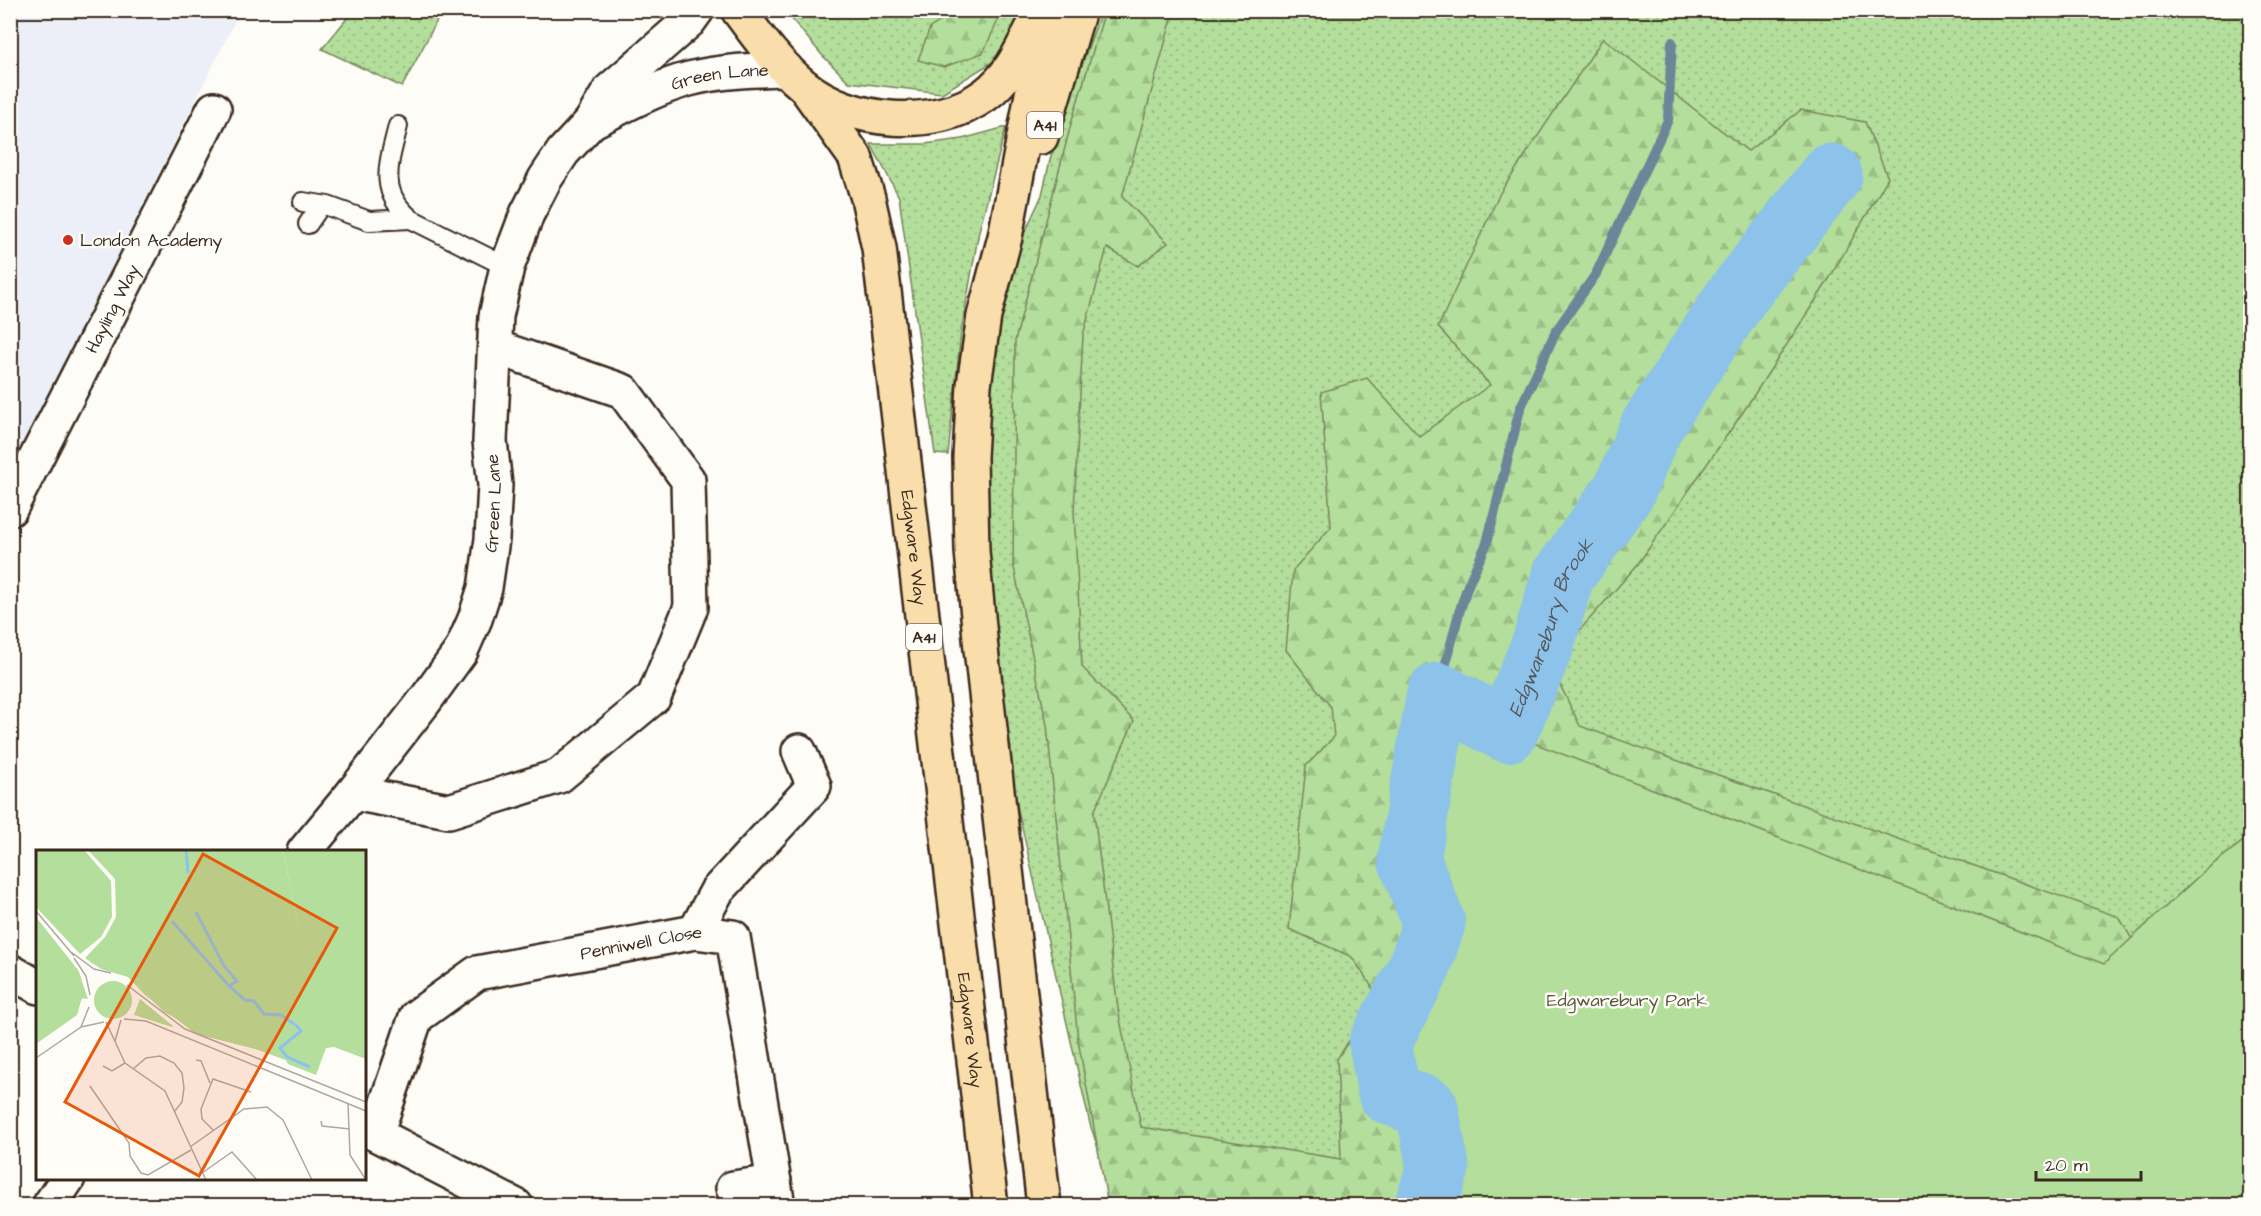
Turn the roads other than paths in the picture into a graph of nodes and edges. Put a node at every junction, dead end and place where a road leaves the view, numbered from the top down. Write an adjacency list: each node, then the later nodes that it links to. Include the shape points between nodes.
1 (697, 10): 8 (street, Green Lane, via 610,90)
2 (738, 10): 6 (highway, via 769,51)
3 (1040, 10): 6 (highway, via 1015,65 985,95 956,112 889,120 832,104)
4 (1048, 10): 14 (highway, A41)
5 (1079, 10): 14 (highway, A41, via 1027,186)
6 (796, 78): 8 (street, Green Lane, via 747,70 689,79); 30 (highway, Edgware Way / A41, via 855,157 879,248)
7 (213, 110): 17 (street, Hayling Way)
8 (591, 122): 15 (street, Green Lane, via 545,179)
9 (398, 126): 12 (lane, via 388,186 400,210)
10 (303, 202): 11 (lane)
11 (321, 205): 12 (lane, via 369,220); 13 (lane)
12 (411, 219): 15 (lane)
13 (308, 224)
14 (1005, 237): 31 (highway, A41, via 984,316 974,385 970,457 972,551)
15 (507, 267): 16 (street, Green Lane, via 496,316)
16 (495, 347): 19 (street, Green Lane, via 490,441 495,485 485,588 461,651); 19 (street, via 623,391 688,480 692,607 654,697 558,776 449,811)
17 (10, 509)
18 (799, 751): 21 (street, via 814,786 717,891)
19 (354, 793): 20 (street, Green Lane)
20 (306, 850)
21 (695, 932): 24 (street, Penniwell Close, via 477,973 416,1017); 27 (street, Penniwell Close, via 734,937)
22 (10, 971): 23 (street)
23 (36, 986)
24 (370, 1131): 29 (street)
25 (67, 1180): 28 (street)
26 (733, 1188): 27 (street)
27 (776, 1194)
28 (49, 1206)
29 (516, 1206)
30 (991, 1206)
31 (1044, 1206)

